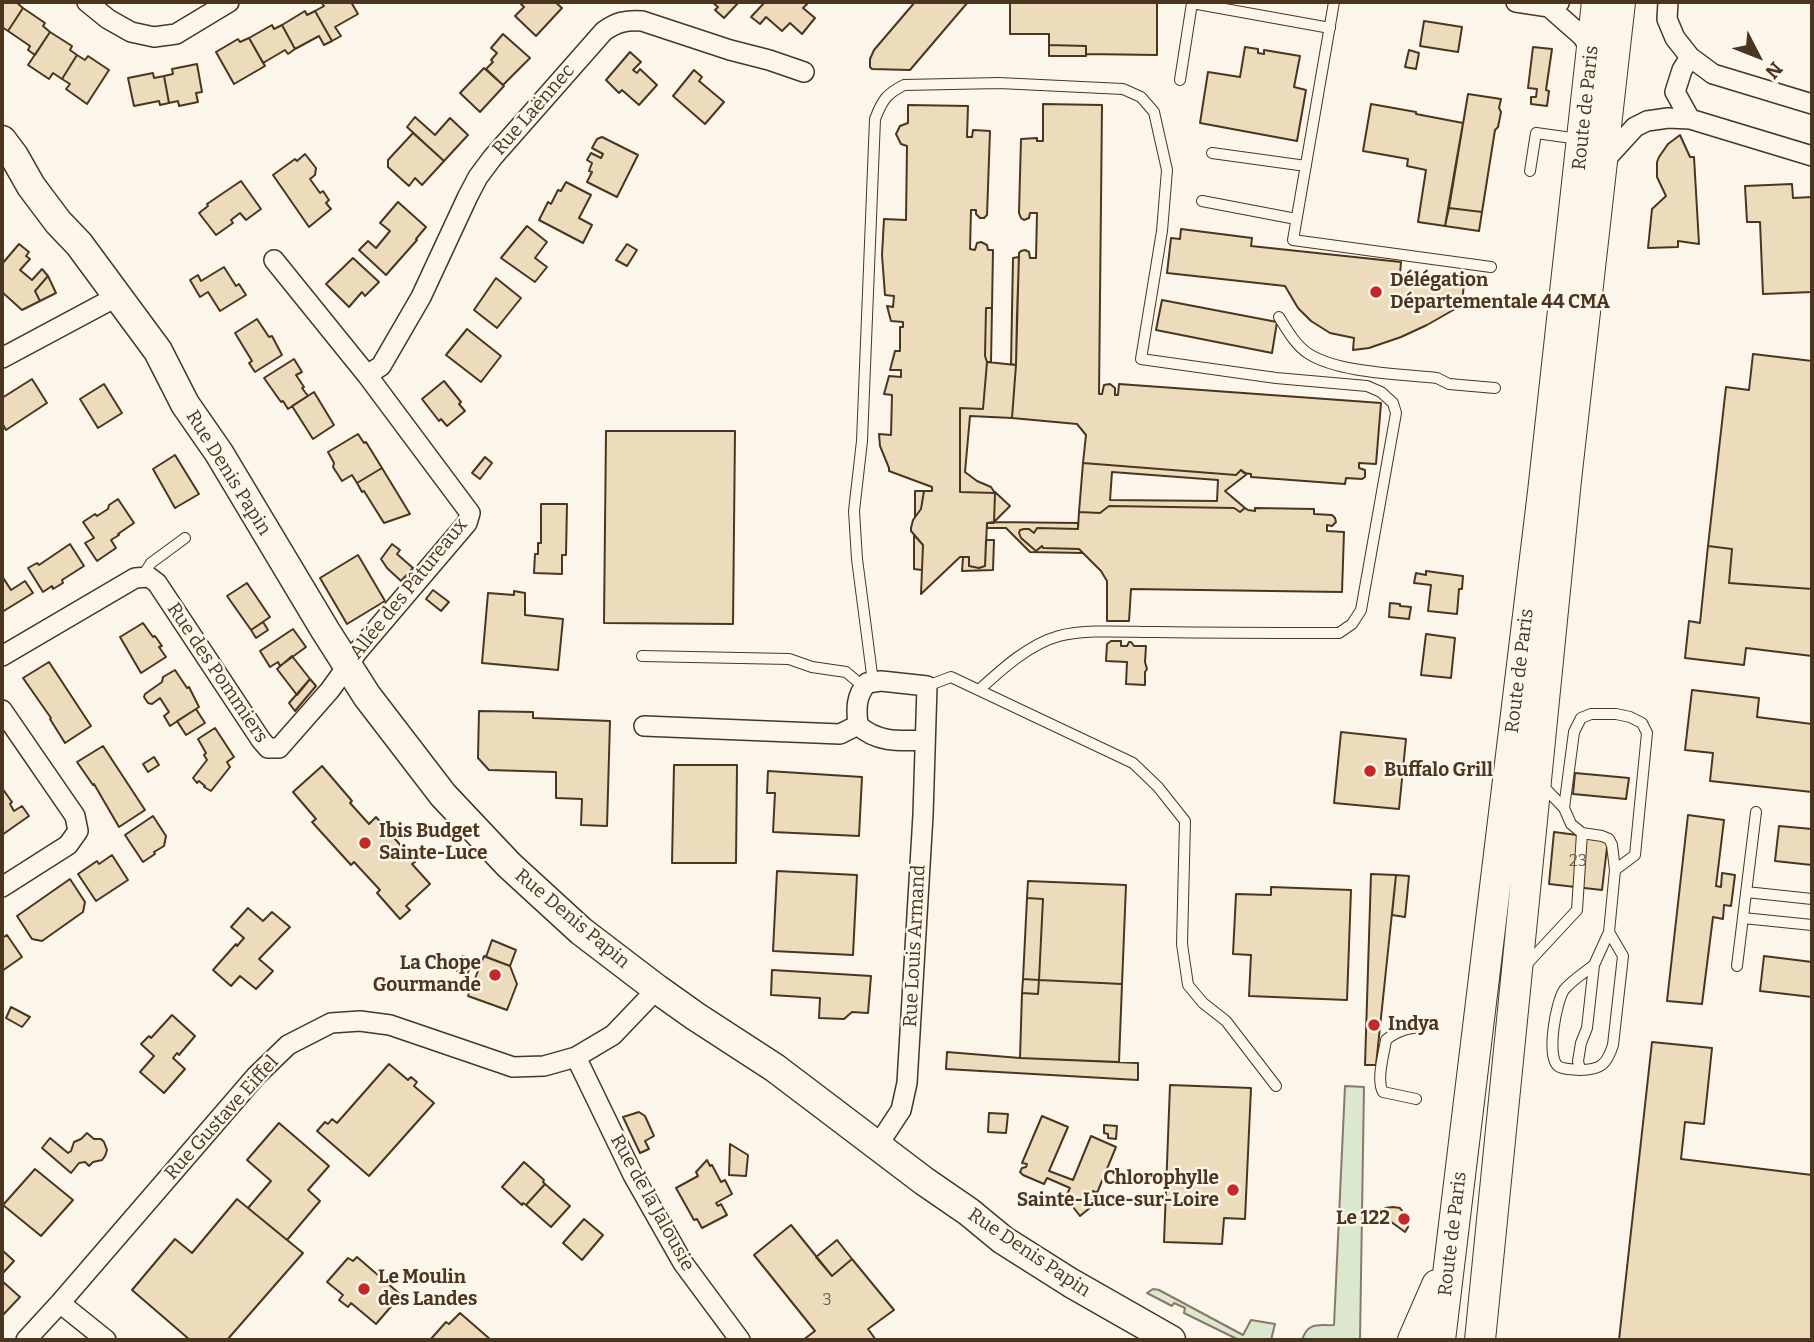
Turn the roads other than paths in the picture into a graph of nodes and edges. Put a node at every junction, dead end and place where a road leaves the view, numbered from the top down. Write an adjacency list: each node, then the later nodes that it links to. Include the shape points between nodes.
1 (87, 2): 2 (street, via 131,32 154,37 176,34)
2 (229, 2)
3 (1335, 2): 9 (lane)
4 (1516, 2): 8 (street)
5 (1597, 2): 10 (main road, Route de Paris)
6 (1620, 2): 20 (main road, Route de Paris)
7 (1668, 2): 11 (street, via 1667,19)
8 (1556, 4): 10 (street)
9 (1330, 28): 13 (lane, via 1192,3); 21 (lane)
10 (1592, 51): 17 (main road, Route de Paris)
11 (1690, 57): 14 (street, via 1713,74); 15 (street, via 1675,92)
12 (804, 72): 30 (street, Rue Laënnec, via 642,21 614,24 478,177 421,297 381,366)
13 (1180, 80)
14 (1812, 104)
15 (1690, 119): 19 (street); 20 (street, via 1647,121 1635,127)
16 (2, 140): 27 (street, Rue Denis Papin, via 31,186)
17 (1583, 140): 22 (lane, via 1536,133); 65 (main road, Route de Paris)
18 (1212, 153): 21 (lane)
19 (1812, 156)
20 (1602, 163): 44 (main road, Route de Paris)
21 (1306, 166): 24 (lane)
22 (1530, 172)
23 (1202, 201): 24 (lane)
24 (1296, 219): 26 (lane, via 1293,240)
25 (274, 260): 30 (street)
26 (1490, 267)
27 (117, 297): 29 (street); 36 (street, Rue Denis Papin, via 158,351 185,404)
28 (1279, 317): 31 (lane, via 1296,342 1322,361)
29 (2, 358)
30 (367, 375): 36 (street, Allée des Pâtureaux, via 470,513 467,523)
31 (1495, 388)
32 (185, 538): 33 (lane, via 150,563)
33 (142, 578): 34 (street); 36 (street, Rue des Pommiers, via 157,583 268,748 279,748)
34 (2, 656)
35 (642, 656): 37 (lane, via 789,659 846,672)
36 (346, 665): 58 (street, Rue Denis Papin, via 443,794 509,865 581,931)
37 (868, 684): 38 (street); 39 (lane, via 855,511 875,119 883,101 904,85 999,83 1123,89 1141,97 1154,113 1167,170 1142,359 1367,386 1393,403 1396,414 1361,610 1339,633 1057,636 1028,650); 41 (street, via 856,705)
38 (927, 686): 39 (lane, via 951,677); 43 (street)
39 (979, 690): 62 (lane, via 1133,763 1185,821 1182,944 1188,985 1226,1021)
40 (2, 710): 49 (street, via 75,817 78,831 68,845)
41 (858, 725): 42 (street, via 841,734); 43 (street, via 868,734 897,741)
42 (644, 726)
43 (925, 740): 64 (street, Rue Louis Armand, via 907,1083 901,1110)
44 (1536, 778): 45 (lane); 57 (main road, Route de Paris)
45 (1564, 808): 47 (lane, via 1571,824); 48 (lane, via 1574,732 1581,718 1616,714 1642,723 1647,733 1635,855)
46 (1756, 812): 50 (lane)
47 (1582, 833): 48 (lane, via 1609,839); 57 (lane, via 1577,910)
48 (1615, 870): 54 (lane)
49 (2, 887)
50 (1746, 892): 51 (lane); 52 (lane)
51 (1812, 898)
52 (1742, 918): 53 (lane); 56 (lane)
53 (1812, 925)
54 (1609, 932): 55 (lane); 61 (lane, via 1623,956 1613,1045 1600,1067)
55 (1594, 965): 61 (lane); 61 (lane, via 1564,990 1557,1006 1552,1056 1564,1069)
56 (1737, 966)
57 (1516, 975): 67 (main road, Route de Paris)
58 (657, 989): 60 (street, Rue Gustave Eiffel, via 613,1035); 64 (street, Rue Denis Papin, via 775,1068)
59 (1424, 1026): 63 (lane, via 1408,1028 1386,1040 1380,1086 1383,1092)
60 (576, 1058): 66 (street, Rue Gustave Eiffel, via 513,1067 390,1025 331,1023 289,1045 256,1076); 70 (street, Rue de la Jalousie, via 633,1175 683,1263)
61 (1580, 1070)
62 (1276, 1086)
63 (1416, 1099)
64 (878, 1145): 71 (street, Rue Denis Papin, via 1003,1240)
65 (1449, 1260): 72 (main road); 73 (main road, Route de Paris)
66 (60, 1303): 68 (street, Rue Gustave Eiffel); 69 (street)
67 (1482, 1338)
68 (26, 1340)
69 (106, 1340)
70 (740, 1340)
71 (1171, 1340)
72 (1413, 1340)
73 (1440, 1340)

